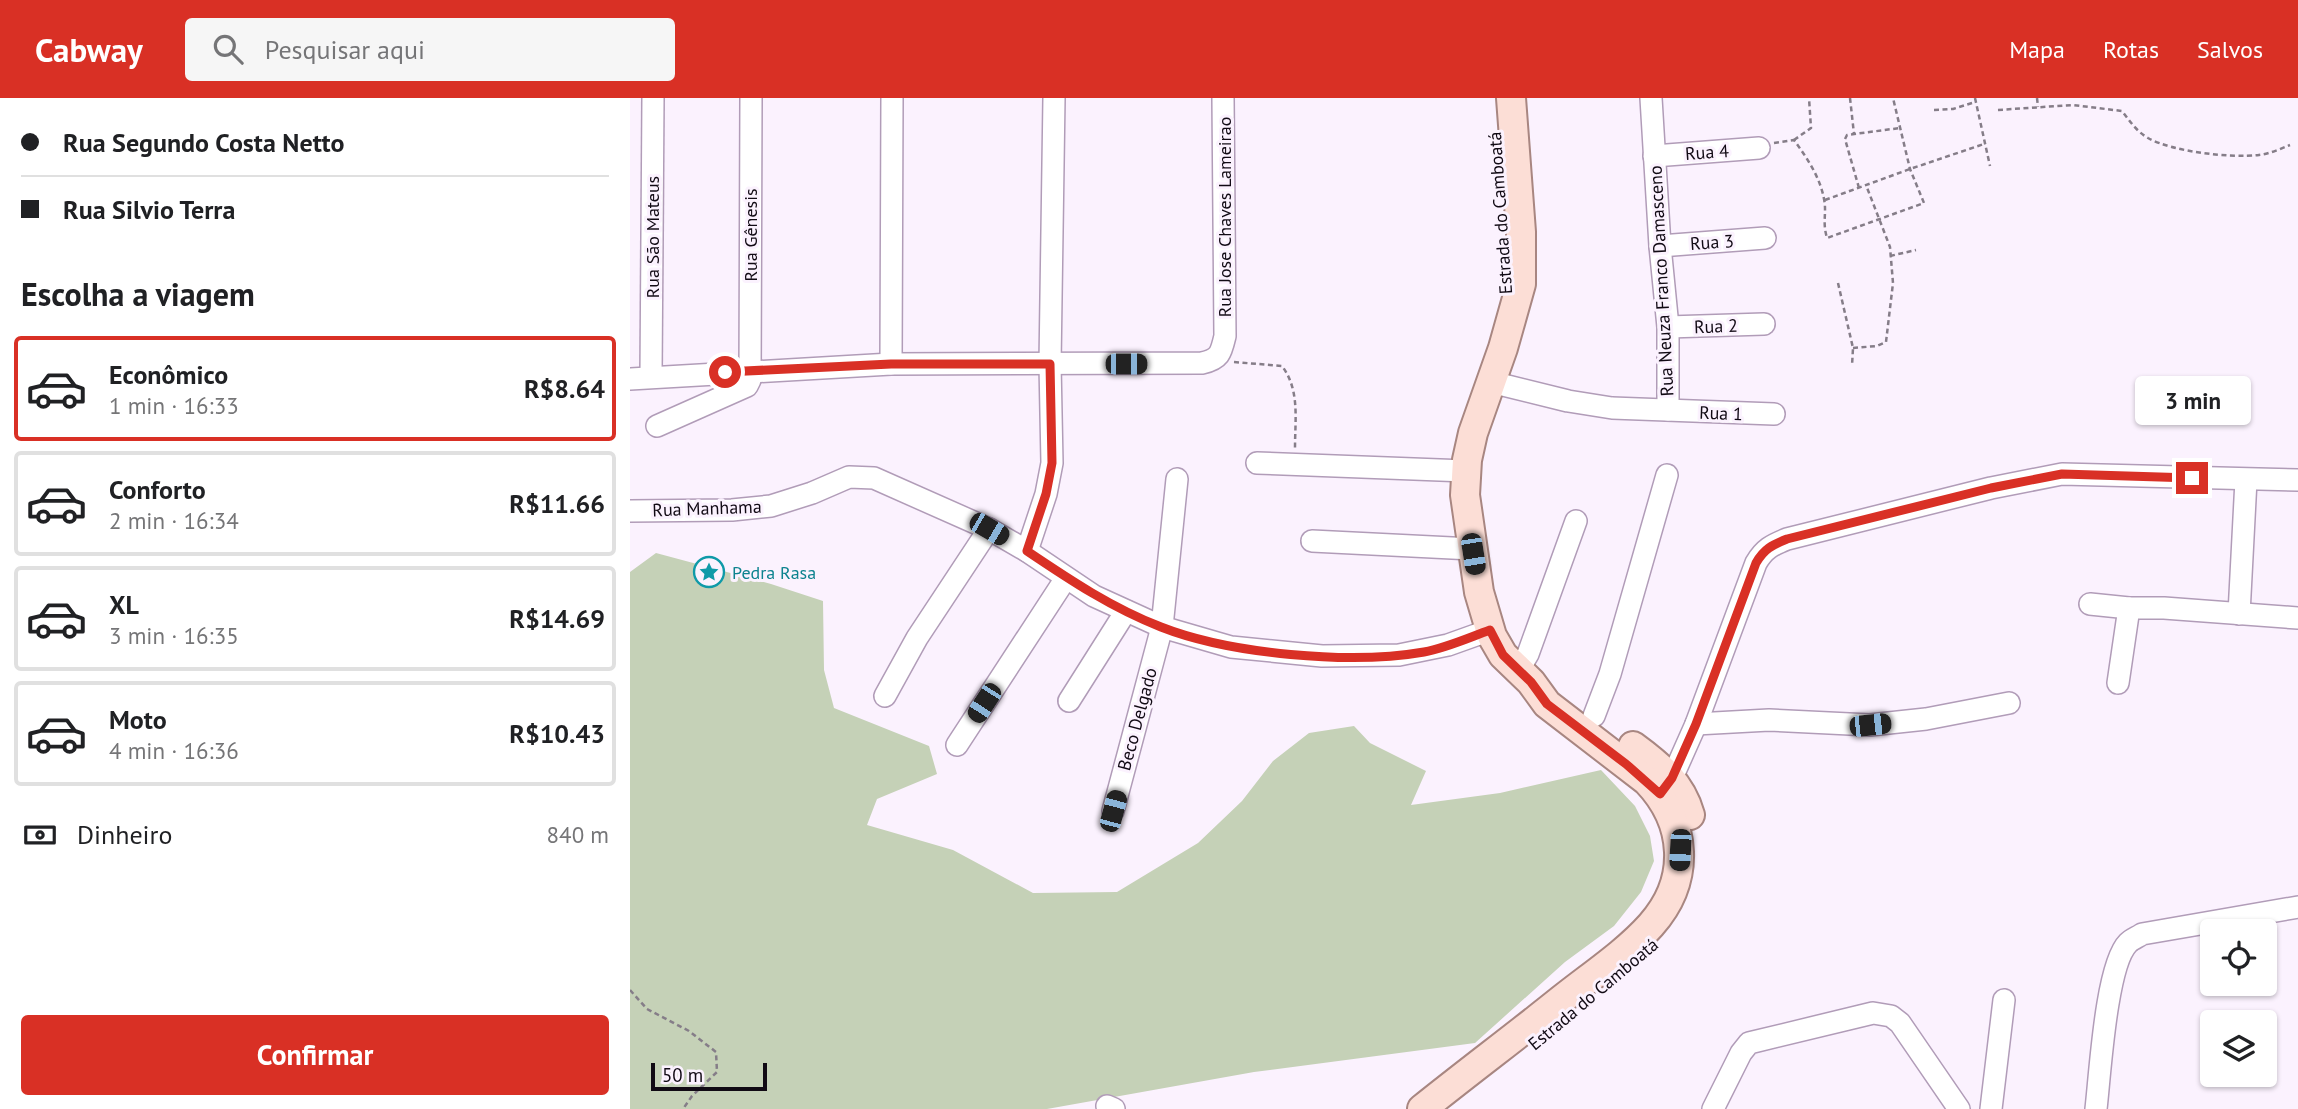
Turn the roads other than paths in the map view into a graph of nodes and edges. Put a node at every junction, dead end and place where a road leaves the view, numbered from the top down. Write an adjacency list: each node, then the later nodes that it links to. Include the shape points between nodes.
1 (653, 98): 19 (street, Rua São Mateus)
2 (751, 98): 18 (street, Rua Gênesis)
3 (892, 98): 16 (street)
4 (1054, 98): 17 (street)
5 (1223, 98): 17 (street, Rua Jose Chaves Lameirao, via 1225,337 1221,352 1213,361 1202,363)
6 (1491, 98): 15 (main road, Estrada do Camboatá)
7 (1511, 98): 15 (main road, Estrada do Camboatá, via 1522,265)
8 (1651, 98): 10 (street, Rua Neuza Franco Damasceno)
9 (1759, 149): 10 (street, Rua 4)
10 (1654, 156): 12 (street, Rua Neuza Franco Damasceno)
11 (1765, 238): 12 (street, Rua 3)
12 (1660, 246): 14 (street, Rua Neuza Franco Damasceno)
13 (1763, 324): 14 (street, Rua 2)
14 (1668, 327): 21 (street, Rua Neuza Franco Damasceno)
15 (1508, 329): 20 (main road, Estrada do Camboatá)
16 (891, 364): 17 (street); 18 (street)
17 (1050, 364): 35 (street, via 1052,463)
18 (750, 371): 19 (street); 23 (street, via 747,386)
19 (641, 377)
20 (1491, 382): 21 (street, Rua Neuza Franco Damasceno, via 1594,405); 25 (main road, Estrada do Camboatá, via 1473,433)
21 (1668, 410): 22 (street, Rua 1)
22 (1774, 414)
23 (657, 426)
24 (1257, 464): 25 (street)
25 (1466, 471): 34 (main road, Estrada do Camboatá)
26 (1667, 475): 49 (street)
27 (1177, 479): 42 (street, Beco Delgado)
28 (2246, 480): 29 (street); 40 (street); 50 (street, via 2062,474 1787,539 1763,551 1756,563)
29 (2298, 480)
30 (630, 511): 32 (street, Rua Manhama, via 771,506 859,476 894,485)
31 (1576, 520): 44 (street)
32 (989, 529): 35 (street, Rua Manhama); 46 (street)
33 (1312, 541): 34 (street)
34 (1472, 549): 43 (main road, Estrada do Camboatá)
35 (1027, 551): 36 (street, Rua Manhama)
36 (1066, 578): 39 (street, Rua Manhama); 51 (street)
37 (2090, 604): 38 (street)
38 (2129, 608): 40 (street); 45 (street)
39 (1126, 611): 42 (street, Rua Manhama); 47 (street)
40 (2239, 614): 41 (street)
41 (2298, 618)
42 (1162, 627): 43 (street, Rua Manhama, via 1231,647 1322,656 1399,656); 53 (street, Beco Delgado)
43 (1490, 630): 44 (main road, Estrada do Camboatá, via 1503,655)
44 (1524, 677): 49 (main road, Estrada do Camboatá, via 1564,693); 52 (main road, Estrada do Camboatá, via 1547,704 1626,764)
45 (2118, 683)
46 (885, 696)
47 (1069, 701)
48 (2008, 703): 50 (street, via 1870,725 1769,720)
49 (1594, 716): 52 (main road, Estrada do Camboatá)
50 (1696, 724): 52 (street)
51 (957, 745)
52 (1670, 778): 56 (main road, Estrada do Camboatá, via 1680,850 1663,909)
53 (1113, 811)
54 (2298, 907): 62 (street, via 2143,934 2129,942 2112,984)
55 (2004, 1000): 61 (street)
56 (1522, 1042): 58 (main road, Estrada do Camboatá); 59 (main road, Estrada do Camboatá)
57 (1718, 1107): 60 (street, via 1749,1043 1873,1013 1900,1023)
58 (1422, 1109)
59 (1450, 1109)
60 (1959, 1109)
61 (1991, 1109)
62 (2096, 1109)

